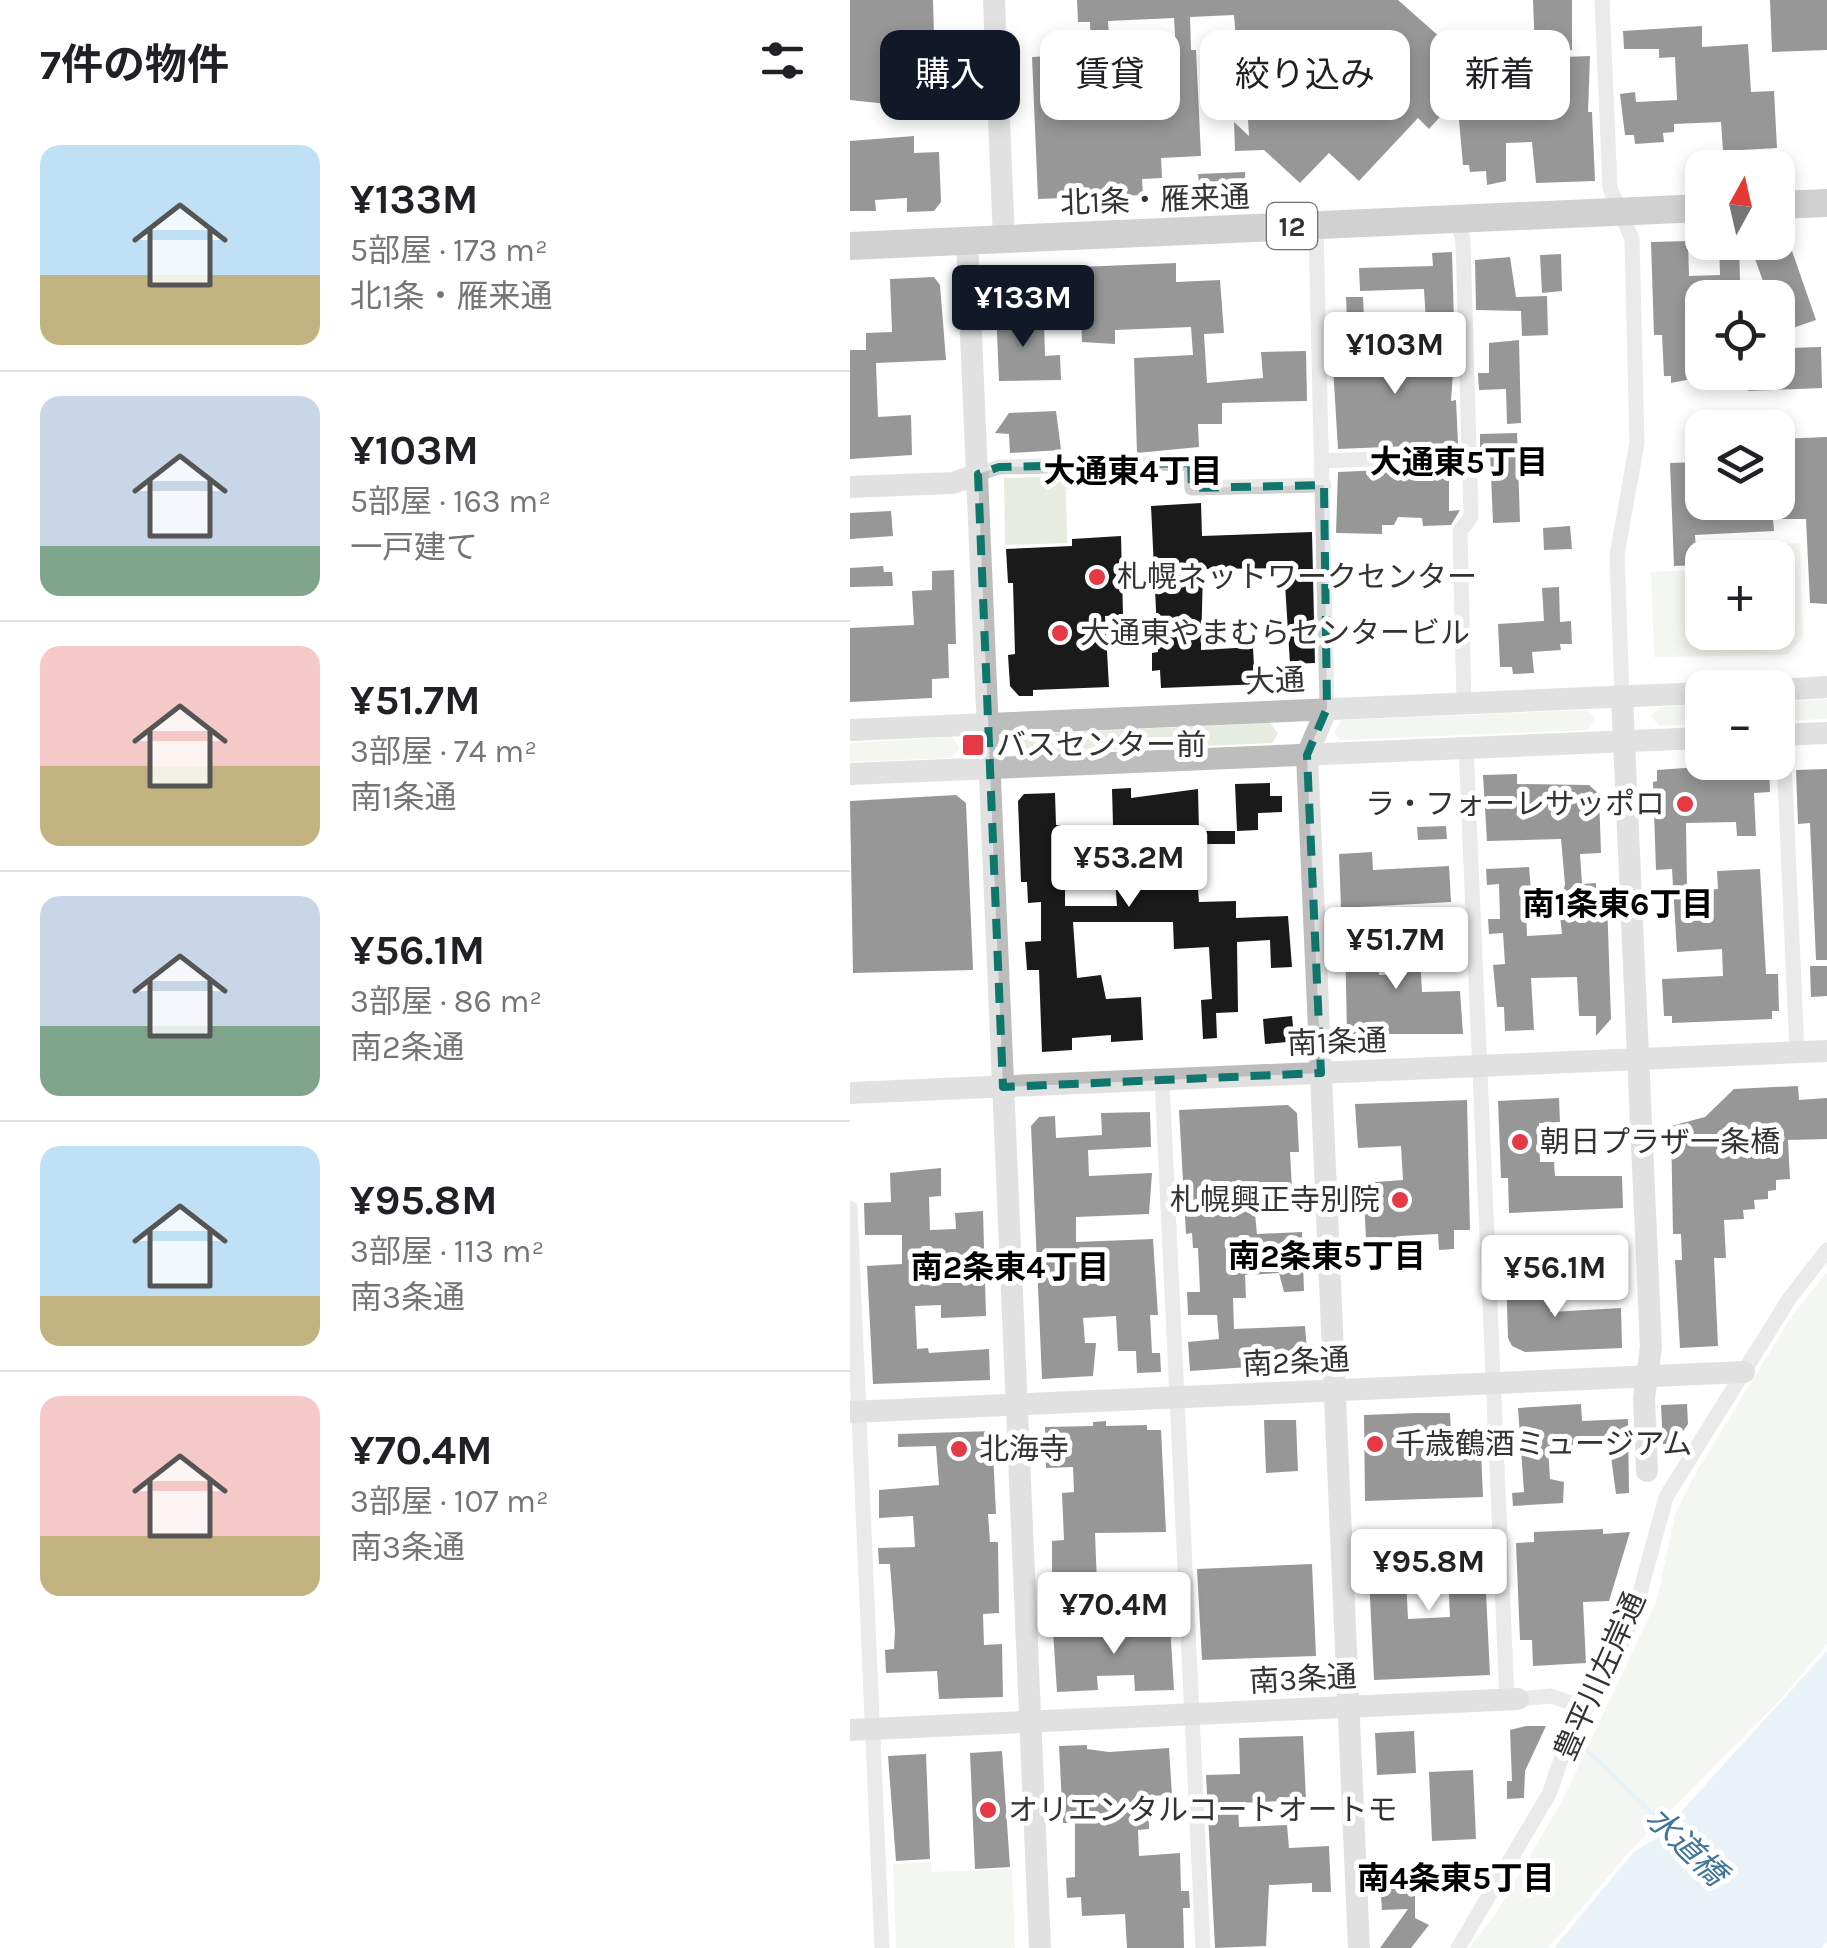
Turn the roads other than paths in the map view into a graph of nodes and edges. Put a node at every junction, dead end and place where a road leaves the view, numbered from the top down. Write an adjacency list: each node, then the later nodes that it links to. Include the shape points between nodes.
1 (994, 0): 9 (street)
2 (1602, 0): 6 (street, via 1610,188)
3 (1827, 203): 4 (highway)
4 (1795, 204)
5 (1685, 209): 6 (highway, 北1条・雁来通 / 12)
6 (1621, 212): 7 (highway, 北1条・雁来通 / 12); 22 (street, via 1632,239 1636,442 1618,555)
7 (1458, 219): 8 (highway, 北1条・雁来通 / 12); 12 (street)
8 (1316, 226): 9 (highway, 北1条・雁来通 / 12); 13 (street)
9 (1004, 239): 10 (highway, 北1条・雁来通 / 12)
10 (968, 241): 11 (highway, 北1条・雁来通 / 12); 16 (street)
11 (850, 246)
12 (1466, 334): 13 (street); 14 (street)
13 (1321, 339): 15 (street)
14 (1468, 455): 15 (street); 23 (street, via 1471,517 1460,531)
15 (1324, 461): 17 (street)
16 (978, 474): 17 (street, via 999,467 1190,463 1192,488); 18 (street, via 952,483); 25 (street)
17 (1324, 484): 24 (street)
18 (850, 488)
19 (1827, 688): 20 (street)
20 (1795, 689)
21 (1685, 694): 22 (street, 大通)
22 (1622, 696): 23 (street, 大通); 30 (street)
23 (1464, 703): 24 (street, 大通)
24 (1327, 708): 25 (street, 大通); 32 (street)
25 (989, 723): 26 (street, 大通); 33 (street)
26 (850, 730)
27 (1827, 733): 28 (street)
28 (1795, 734)
29 (1685, 739): 30 (street)
30 (1624, 741): 31 (street); 38 (street)
31 (1466, 748): 32 (street); 39 (street)
32 (1308, 754): 33 (street); 40 (street)
33 (990, 768): 34 (street); 42 (street)
34 (850, 774)
35 (1782, 780): 37 (street)
36 (1827, 1051): 37 (street, 南1条通)
37 (1797, 1052): 38 (street, 南1条通)
38 (1639, 1059): 39 (street, 南1条通); 47 (street)
39 (1479, 1066): 40 (street, 南1条通); 48 (street)
40 (1321, 1074): 41 (street, 南1条通); 49 (street)
41 (1162, 1080): 42 (street, 南1条通); 50 (street)
42 (1003, 1087): 43 (street, 南1条通); 51 (street)
43 (850, 1093)
44 (850, 1208): 52 (street)
45 (1827, 1250): 46 (street, 豊平川左岸通)
46 (1744, 1372): 47 (street, 南2条通); 56 (street, 豊平川左岸通, via 1666,1497 1634,1615)
47 (1647, 1376): 48 (street, 南2条通); 53 (street)
48 (1492, 1384): 49 (street, 南2条通); 54 (street)
49 (1334, 1391): 50 (street, 南2条通); 55 (street)
50 (1176, 1398): 51 (street, 南2条通); 57 (street)
51 (1018, 1404): 52 (street, 南2条通); 58 (street)
52 (854, 1411): 59 (street)
53 (1647, 1471)
54 (1512, 1700): 55 (street, 南3条通); 56 (street, via 1551,1696)
55 (1348, 1707): 57 (street, 南3条通); 63 (street)
56 (1586, 1708): 64 (street, 豊平川左岸通, via 1550,1794)
57 (1190, 1714): 58 (street, 南3条通); 62 (street)
58 (1031, 1722): 59 (street, 南3条通); 61 (street)
59 (861, 1729): 60 (street)
60 (882, 1948)
61 (1040, 1948)
62 (1203, 1948)
63 (1359, 1948)
64 (1458, 1948)

